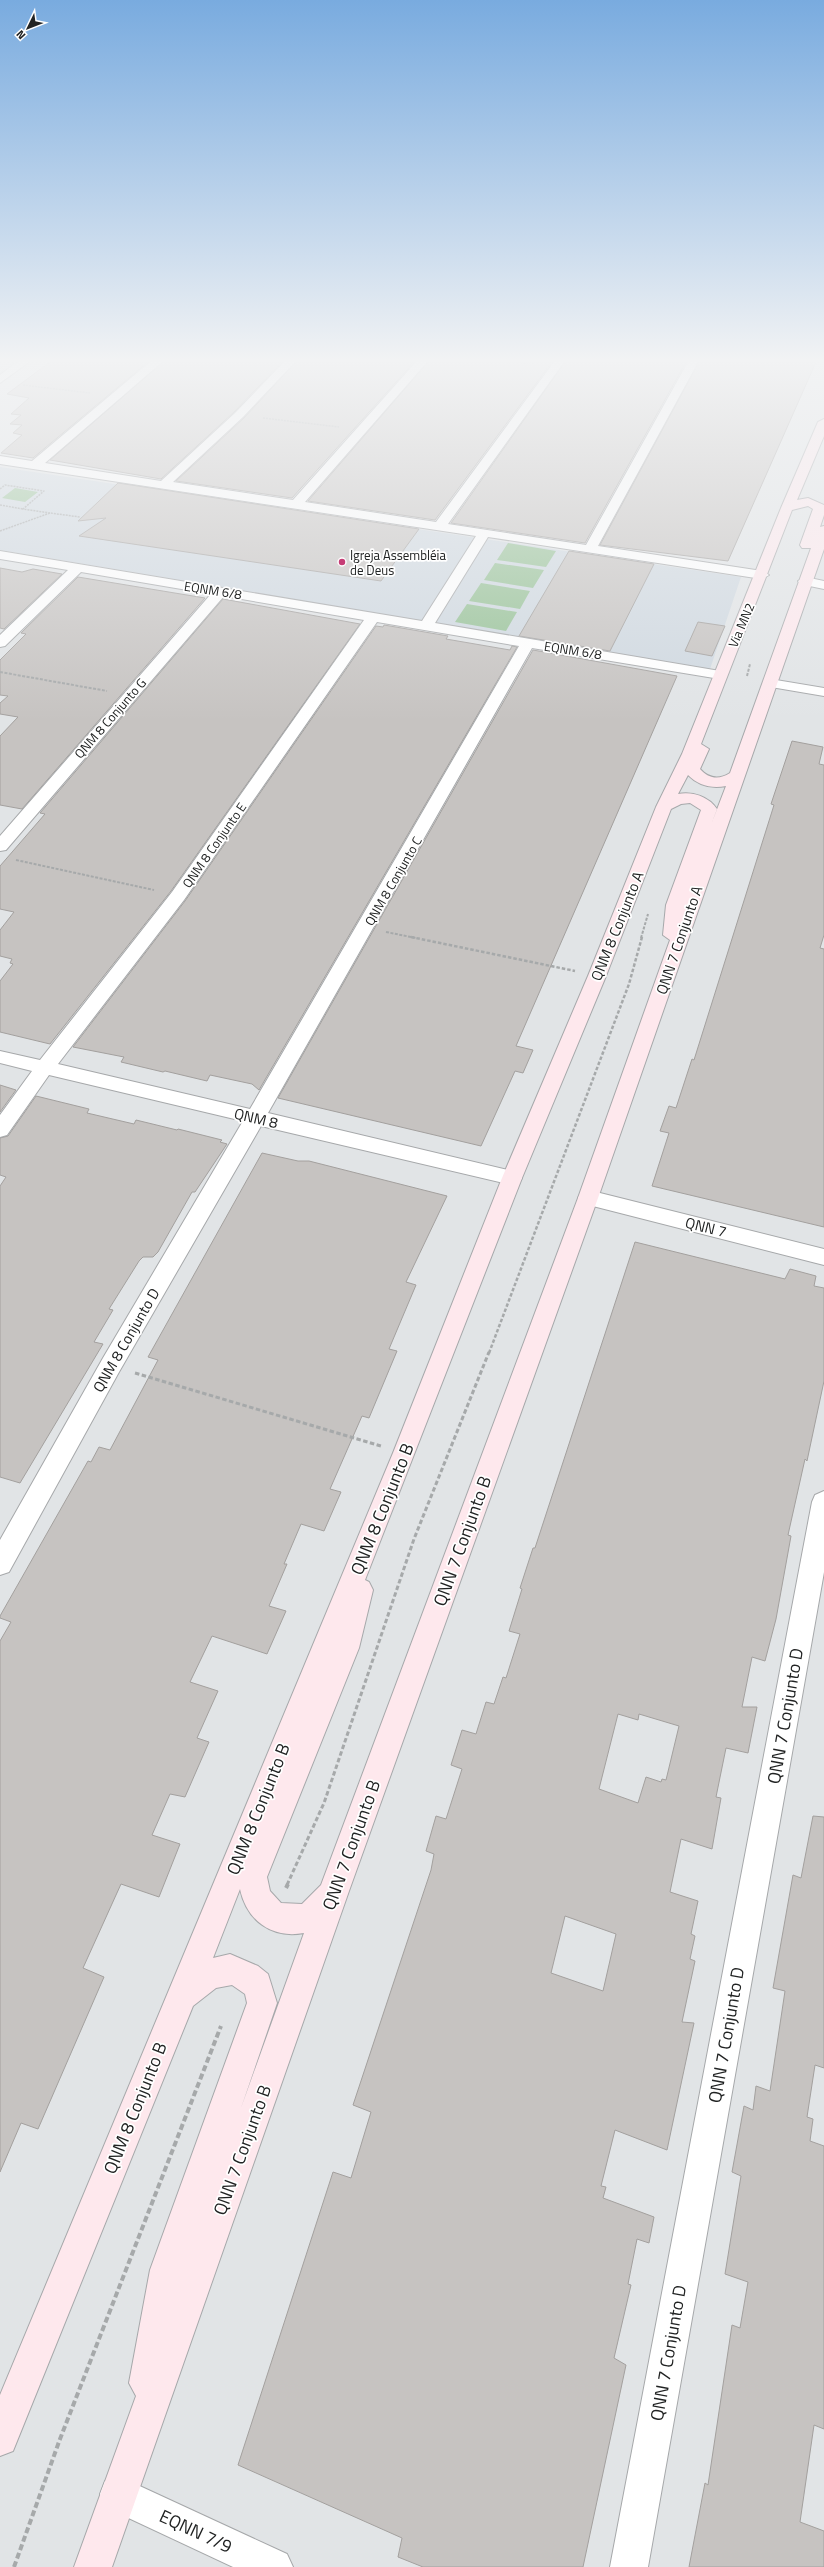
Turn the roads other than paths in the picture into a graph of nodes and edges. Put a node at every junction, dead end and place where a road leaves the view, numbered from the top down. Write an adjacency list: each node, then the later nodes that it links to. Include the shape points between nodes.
1 (149, 482): 8 (street)
2 (166, 482): 8 (street)
3 (317, 482): 10 (street)
4 (472, 482): 12 (street)
5 (627, 482): 15 (street)
6 (798, 482): 11 (main road, Via MN2)
7 (807, 482): 9 (main road, via 805,487)
8 (164, 484): 10 (street)
9 (822, 494)
10 (297, 504): 12 (street)
11 (786, 508): 18 (main road, Via MN2); 20 (main road, via 803,502 813,503 820,508 801,560)
12 (440, 526): 14 (street)
13 (824, 530): 20 (main road)
14 (484, 532): 15 (street); 23 (street)
15 (590, 549): 18 (street)
16 (0, 555): 17 (street, EQNM 6/8)
17 (78, 568): 21 (street, EQNM 6/8); 24 (street)
18 (762, 575): 26 (main road, Via MN2)
19 (824, 585): 20 (street)
20 (804, 586): 27 (main road)
21 (220, 592): 22 (street, EQNM 6/8); 31 (street, QNM 8 Conjunto G)
22 (374, 616): 23 (street, EQNM 6/8); 34 (street, QNM 8 Conjunto E, via 178,896)
23 (426, 626): 25 (street, EQNM 6/8)
24 (0, 643)
25 (528, 643): 26 (street, EQNM 6/8); 35 (street, QNM 8 Conjunto C)
26 (722, 671): 29 (main road, via 723,699 692,770 701,779 714,783 728,781); 30 (main road, QNM 8 Conjunto A, via 690,754)
27 (770, 683): 28 (street); 29 (main road, QNN 7 Conjunto A)
28 (824, 692)
29 (738, 775): 32 (main road, QNN 7 Conjunto A)
30 (664, 807): 32 (main road, via 678,798 689,797 704,803 709,809 675,904); 37 (main road, QNM 8 Conjunto A, via 597,976)
31 (0, 846)
32 (667, 974): 38 (main road, QNN 7 Conjunto A)
33 (0, 1057): 34 (street, QNM 8)
34 (45, 1067): 35 (street, QNM 8); 36 (street, QNM 8 Conjunto E)
35 (256, 1118): 37 (street, QNM 8); 42 (street, QNM 8 Conjunto D, via 111,1365)
36 (0, 1130)
37 (512, 1178): 41 (main road, QNM 8 Conjunto B)
38 (588, 1198): 39 (street, QNN 7); 43 (main road, QNN 7 Conjunto B)
39 (824, 1257)
40 (824, 1502): 50 (street, QNN 7 Conjunto D)
41 (378, 1519): 43 (main road, via 346,1648 252,1877 257,1898 273,1916 298,1920 314,1915); 44 (main road, QNM 8 Conjunto B)
42 (0, 1564)
43 (334, 1891): 46 (main road, QNN 7 Conjunto B)
44 (180, 1998): 45 (main road, QNM 8 Conjunto B); 46 (main road, via 207,1975 222,1969 232,1969 242,1973 257,1986 262,2003 167,2270)
45 (0, 2438)
46 (135, 2448): 47 (main road, QNN 7 Conjunto B)
47 (118, 2494): 48 (main road); 49 (street, EQNN 7/9)
48 (92, 2567)
49 (274, 2567)
50 (629, 2567)

